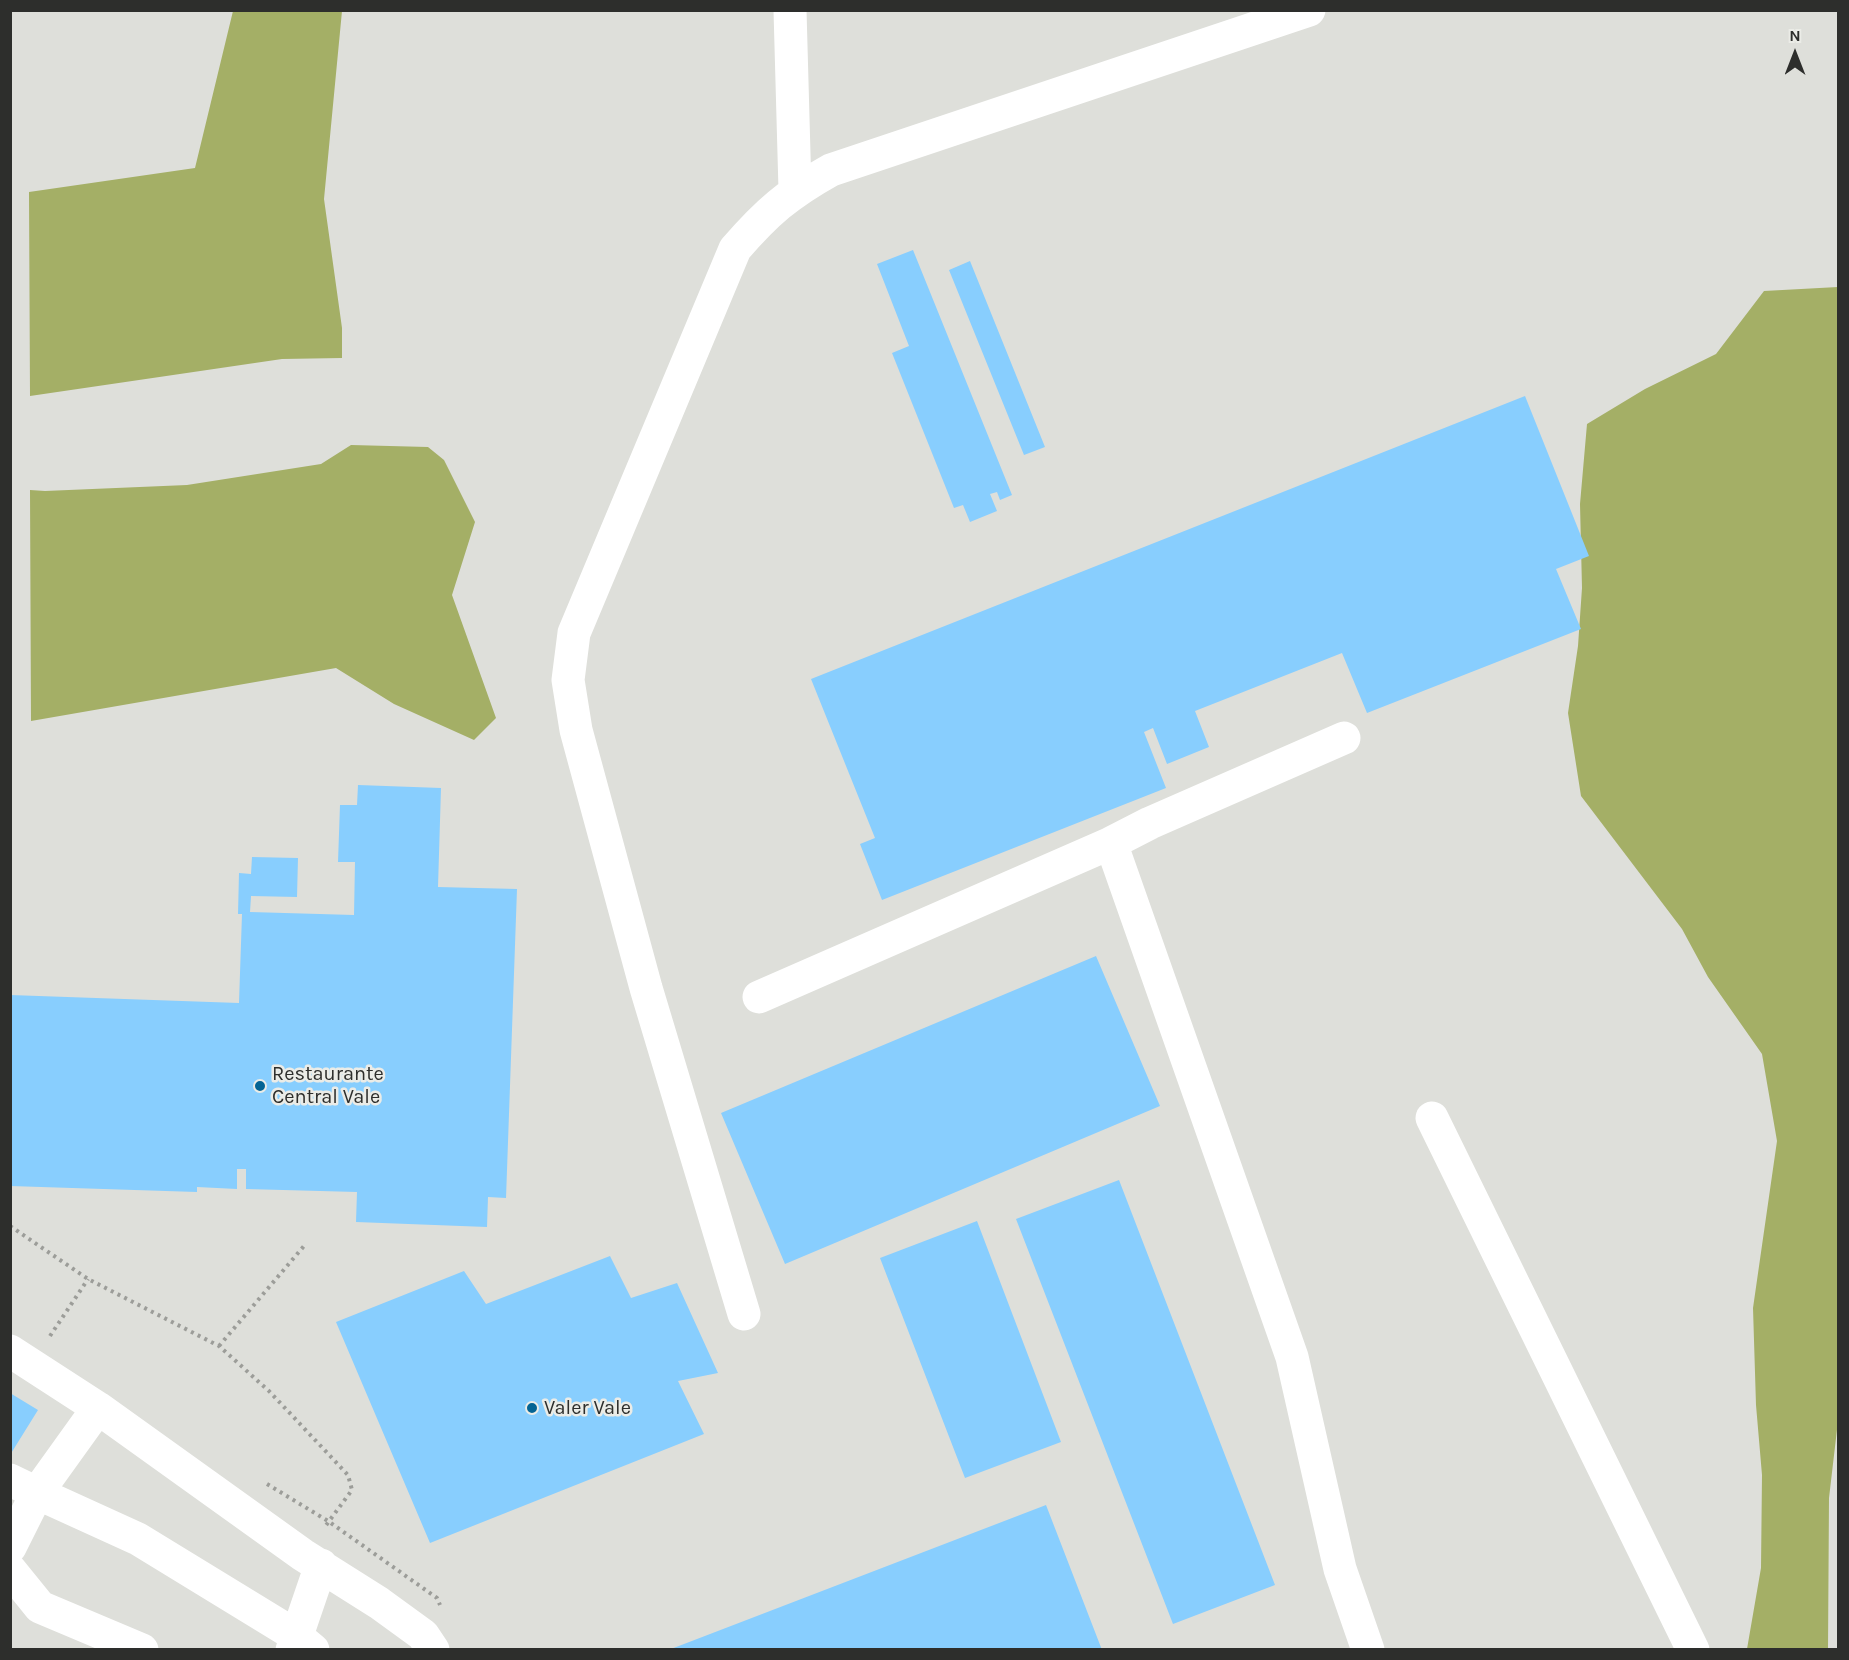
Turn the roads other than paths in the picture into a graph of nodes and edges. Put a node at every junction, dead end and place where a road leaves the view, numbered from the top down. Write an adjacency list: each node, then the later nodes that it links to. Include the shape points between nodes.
1 (790, 10): 3 (lane)
2 (1309, 10): 3 (lane, via 831,170)
3 (795, 190): 8 (lane, via 767,212 735,249 574,633 568,680 576,730 640,964)
4 (1344, 738): 5 (lane, via 1150,822)
5 (1111, 843): 6 (lane); 18 (lane, via 1292,1357 1340,1569)
6 (759, 997)
7 (1432, 1118): 19 (lane)
8 (744, 1314)
9 (14, 1354): 10 (lane)
10 (98, 1408): 11 (lane); 13 (lane)
11 (24, 1486): 12 (lane); 15 (lane, via 138,1539)
12 (10, 1547)
13 (312, 1560): 15 (lane, via 311,1598); 17 (lane, via 423,1635)
14 (10, 1570): 16 (lane, via 40,1607)
15 (300, 1645)
16 (142, 1650)
17 (433, 1650)
18 (1368, 1650)
19 (1693, 1650)

